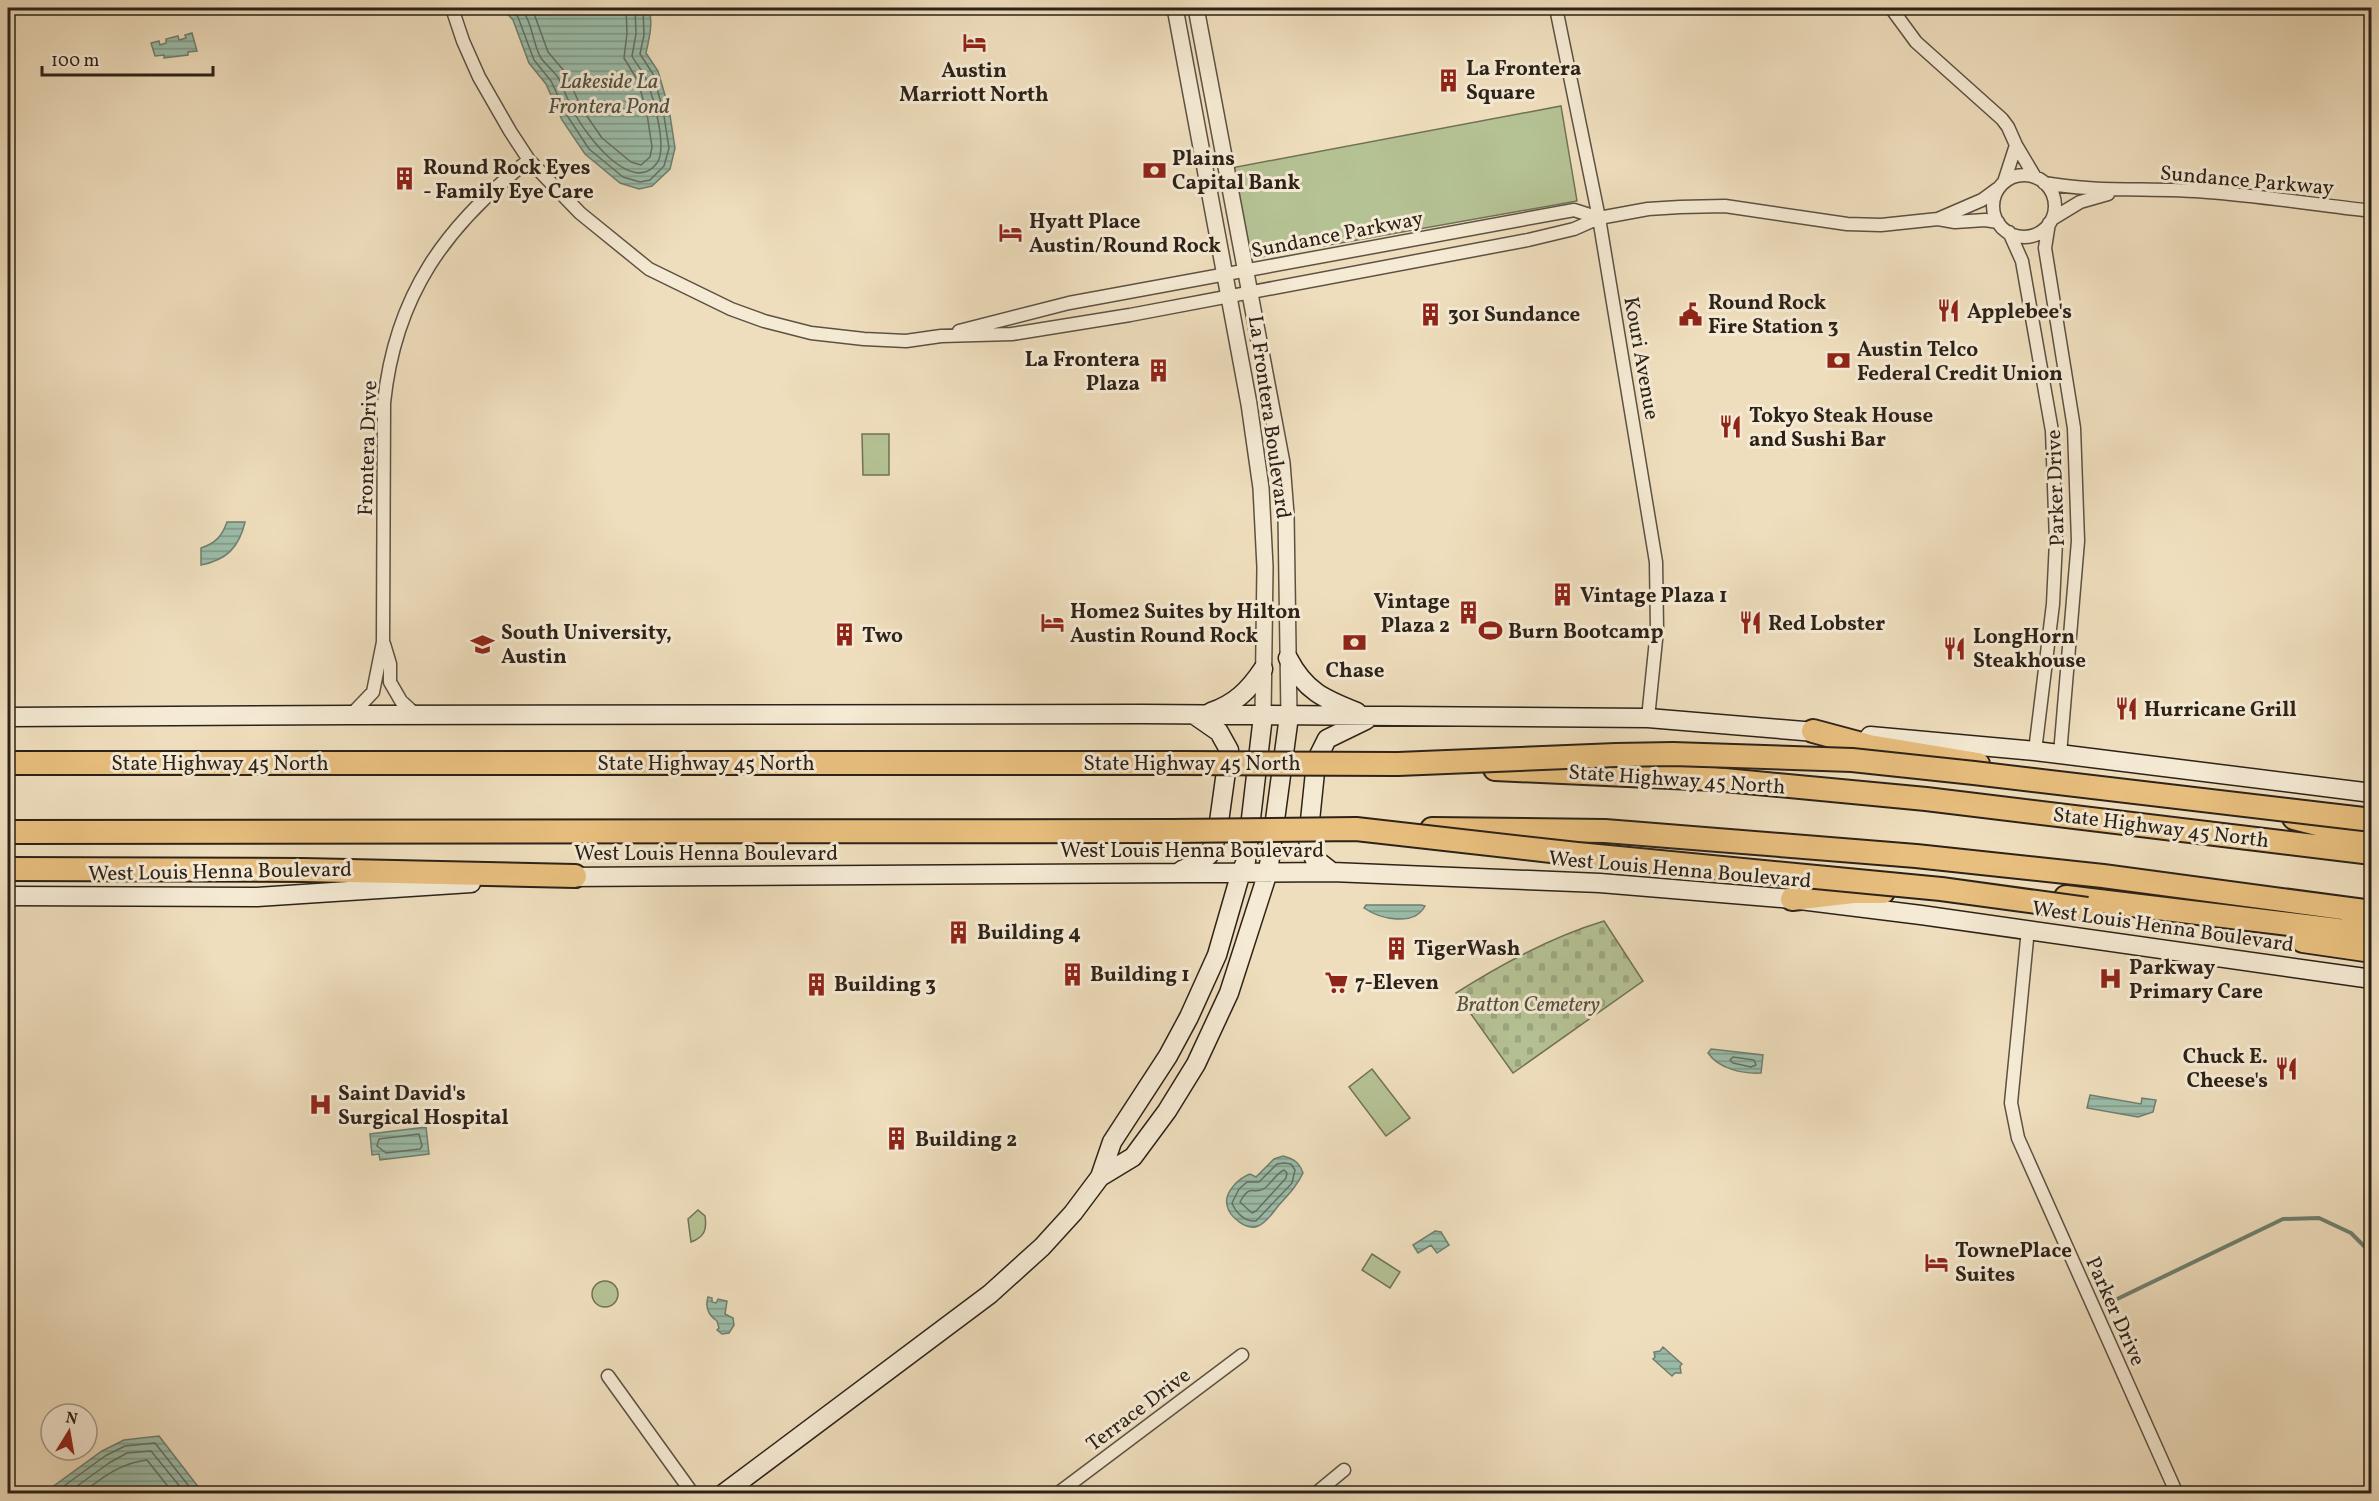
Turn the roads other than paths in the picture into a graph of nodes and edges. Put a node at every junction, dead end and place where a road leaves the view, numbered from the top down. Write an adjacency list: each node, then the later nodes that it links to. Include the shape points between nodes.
1 (452, 8): 7 (street, Sundance Parkway, via 479,77)
2 (1175, 8): 18 (street, La Frontera Boulevard)
3 (1197, 8): 17 (street, La Frontera Boulevard)
4 (1557, 8): 12 (street, Kouri Avenue)
5 (1891, 8): 6 (street, via 1916,42 2002,119)
6 (2016, 145): 8 (street); 9 (street)
7 (529, 160): 21 (street, Sundance Parkway, via 580,213 649,269 730,309 811,333 906,341); 26 (street, Frontera Drive, via 479,203 438,250 408,306 395,341 384,403)
8 (2040, 180): 9 (street, via 2024,175); 10 (street, Sundance Parkway); 14 (street, via 2054,200)
9 (2001, 185): 13 (street, Sundance Parkway, via 1982,200); 15 (street, via 1993,206)
10 (2118, 191): 11 (street, Sundance Parkway, via 2208,192); 14 (street, Sundance Parkway, via 2080,201)
11 (2372, 212)
12 (1599, 218): 13 (street, Sundance Parkway, via 1648,209 1725,206 1847,224); 17 (street, Sundance Parkway, via 1574,210); 19 (street, Sundance Parkway, via 1574,229 1528,240); 36 (street, Kouri Avenue, via 1656,562 1657,630)
13 (1938, 219): 15 (street, Sundance Parkway)
14 (2050, 221): 16 (street, via 2033,236); 22 (street, Parker Drive, via 2045,248)
15 (1998, 222): 16 (street)
16 (2008, 232): 23 (street, Parker Drive, via 2022,261)
17 (1245, 271): 18 (street, Sundance Parkway); 19 (street, La Frontera Boulevard)
18 (1225, 275): 20 (street, La Frontera Boulevard); 21 (street, Sundance Parkway, via 1070,303)
19 (1250, 293): 20 (street, Sundance Parkway); 27 (street, La Frontera Boulevard, via 1284,485)
20 (1229, 296): 21 (street, Sundance Parkway, via 1012,334); 28 (street, La Frontera Boulevard, via 1262,499)
21 (940, 336)
22 (2062, 355): 23 (street); 25 (street, Parker Drive, via 2074,428)
23 (2041, 359): 24 (street, Parker Drive, via 2052,431)
24 (2056, 541): 25 (street); 38 (street, Parker Drive)
25 (2078, 541): 39 (street, Parker Drive)
26 (383, 642): 29 (street, via 373,692); 30 (street, via 390,664 390,682 401,701)
27 (1287, 658): 33 (street, La Frontera Boulevard); 35 (main road, via 1310,689)
28 (1263, 669): 31 (main road, via 1232,704); 32 (street, La Frontera Boulevard)
29 (351, 714): 30 (main road); 34 (main road)
30 (415, 714): 31 (main road)
31 (1196, 716): 32 (main road); 49 (main road, via 1219,732 1229,750 1217,836 1209,855)
32 (1263, 716): 33 (main road); 50 (main road, La Frontera Boulevard, via 1246,861)
33 (1289, 716): 35 (main road); 51 (main road, La Frontera Boulevard)
34 (8, 717)
35 (1370, 717): 36 (main road); 52 (main road, via 1327,739 1318,757 1308,840 1314,858)
36 (1648, 718): 37 (main road)
37 (1813, 731): 38 (main road); 46 (highway, via 1869,746 2277,814)
38 (2036, 751): 39 (main road)
39 (2060, 754): 42 (main road)
40 (8, 763): 41 (highway, State Highway 45 North, bridge)
41 (1398, 764): 43 (highway, bridge, via 1628,754 1852,760); 47 (highway, State Highway 45 North, bridge, via 1713,778 1926,799)
42 (2372, 793)
43 (2372, 820)
44 (1356, 829): 45 (highway, bridge); 56 (highway, bridge, via 1605,831 1916,856); 59 (highway, bridge, via 1941,889)
45 (8, 832)
46 (2372, 838)
47 (2372, 853)
48 (8, 869): 53 (highway)
49 (1179, 872): 50 (main road, West Louis Henna Boulevard); 53 (main road, West Louis Henna Boulevard)
50 (1241, 872): 51 (main road, West Louis Henna Boulevard); 61 (main road, La Frontera Boulevard, via 1217,955)
51 (1268, 872): 52 (main road, West Louis Henna Boulevard); 62 (main road, La Frontera Boulevard, via 1229,993)
52 (1332, 872): 55 (main road, West Louis Henna Boulevard, via 1600,883)
53 (575, 876): 54 (main road, West Louis Henna Boulevard, via 257,897)
54 (8, 896)
55 (1792, 899): 57 (main road, West Louis Henna Boulevard); 58 (highway, via 1853,892 2043,895)
56 (2372, 912)
57 (2028, 929): 60 (main road, West Louis Henna Boulevard); 71 (street, Parker Drive, via 2011,1103 2018,1138)
58 (2372, 931)
59 (2372, 951)
60 (2372, 979)
61 (1179, 1037): 62 (main road); 63 (main road, La Frontera Boulevard, via 1112,1142)
62 (1204, 1048): 63 (main road, La Frontera Boulevard, via 1167,1111 1133,1157)
63 (1100, 1177): 68 (main road, via 1073,1213 1017,1271)
64 (1242, 1355): 69 (street, Terrace Drive)
65 (608, 1376): 67 (street)
66 (1344, 1470): 70 (street)
67 (693, 1494)
68 (723, 1494)
69 (1057, 1494)
70 (1315, 1494)
71 (2177, 1494)

